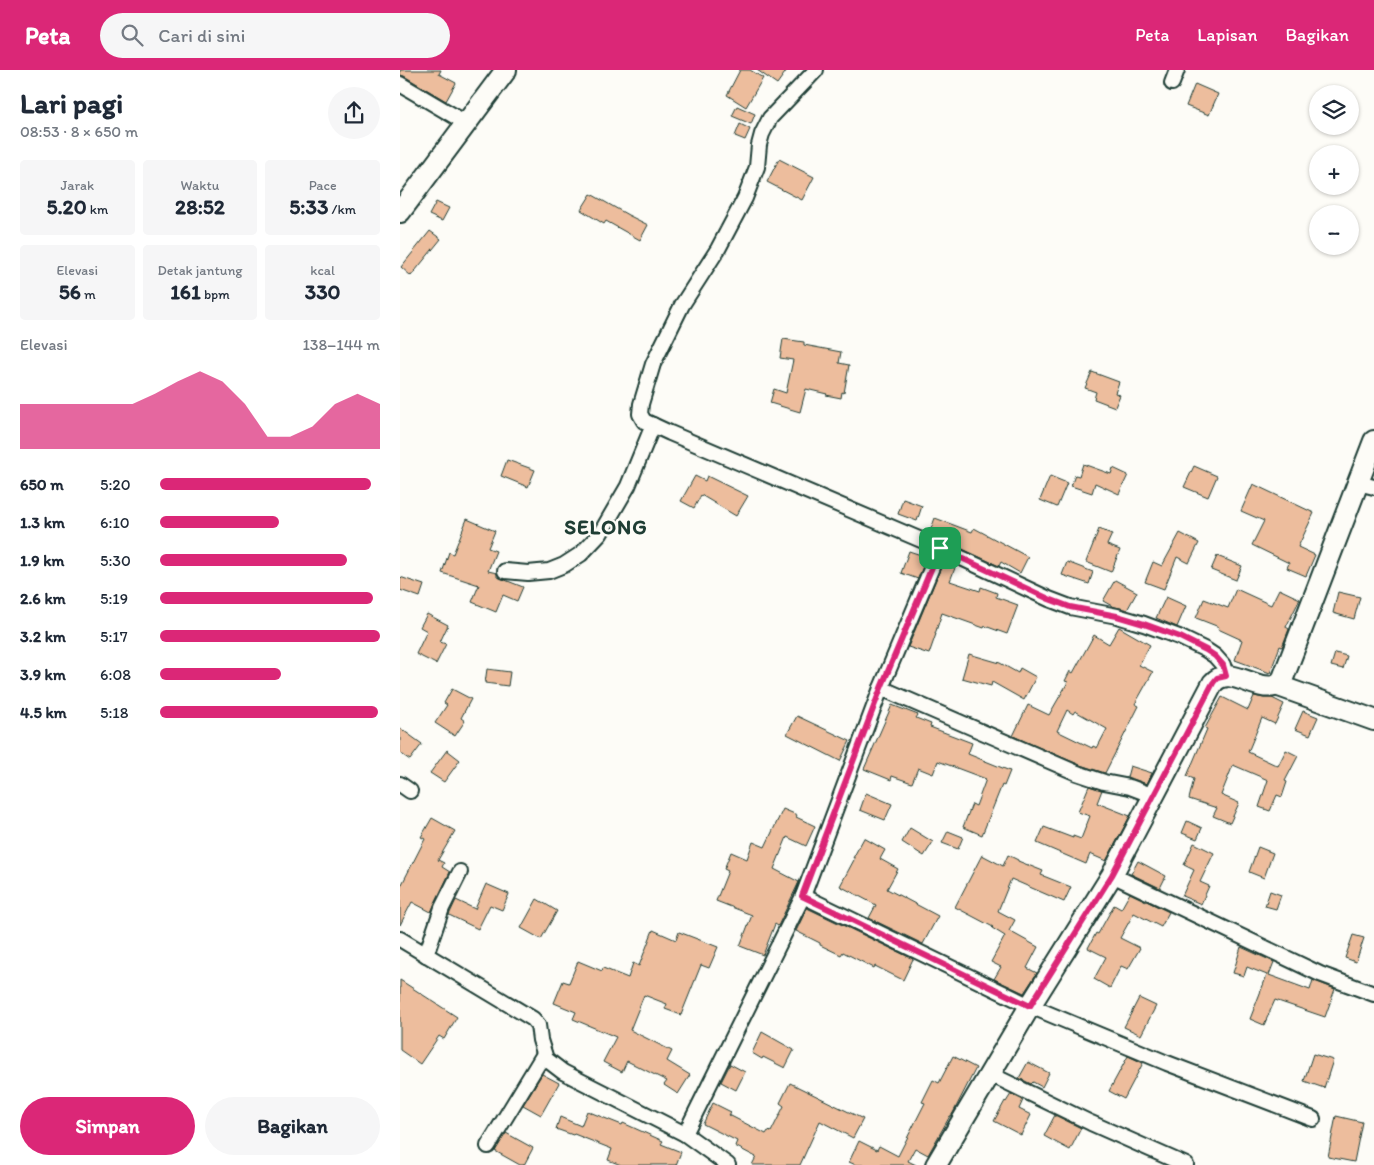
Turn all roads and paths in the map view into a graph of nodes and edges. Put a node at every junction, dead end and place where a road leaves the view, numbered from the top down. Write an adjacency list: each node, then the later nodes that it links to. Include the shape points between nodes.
1 (506, 70): 4 (street)
2 (816, 70): 6 (street, via 770,118 762,134 756,167 745,198 718,249 682,305 653,364 640,414 644,421)
3 (400, 84): 4 (street)
4 (466, 123): 5 (street)
5 (400, 212)
6 (653, 425): 9 (street); 10 (street, via 628,486 600,534 581,554 549,571 528,574)
7 (1374, 441): 8 (street)
8 (1366, 485): 12 (street, via 1319,583 1284,678)
9 (940, 548): 11 (street, via 1070,607 1117,616 1180,637 1215,656 1223,665); 13 (street)
10 (505, 571)
11 (1226, 676): 12 (street, via 1256,684); 15 (street, via 1217,678 1213,683)
12 (1276, 685): 14 (street)
13 (881, 688): 15 (street, via 1081,775); 18 (street)
14 (1374, 720)
15 (1154, 796): 17 (street)
16 (460, 872): 20 (street, via 442,908)
17 (1112, 875): 21 (street, via 1320,974); 22 (street)
18 (802, 896): 22 (street); 26 (street)
19 (400, 939): 20 (street)
20 (426, 955): 23 (street, via 533,1019 538,1025)
21 (1374, 994)
22 (1030, 1006): 24 (street); 25 (street)
23 (544, 1054): 26 (street, via 563,1072); 27 (street)
24 (990, 1074): 29 (street); 30 (street)
25 (1313, 1119)
26 (685, 1134): 28 (street)
27 (488, 1146)
28 (728, 1165)
29 (936, 1165)
30 (1186, 1165)

